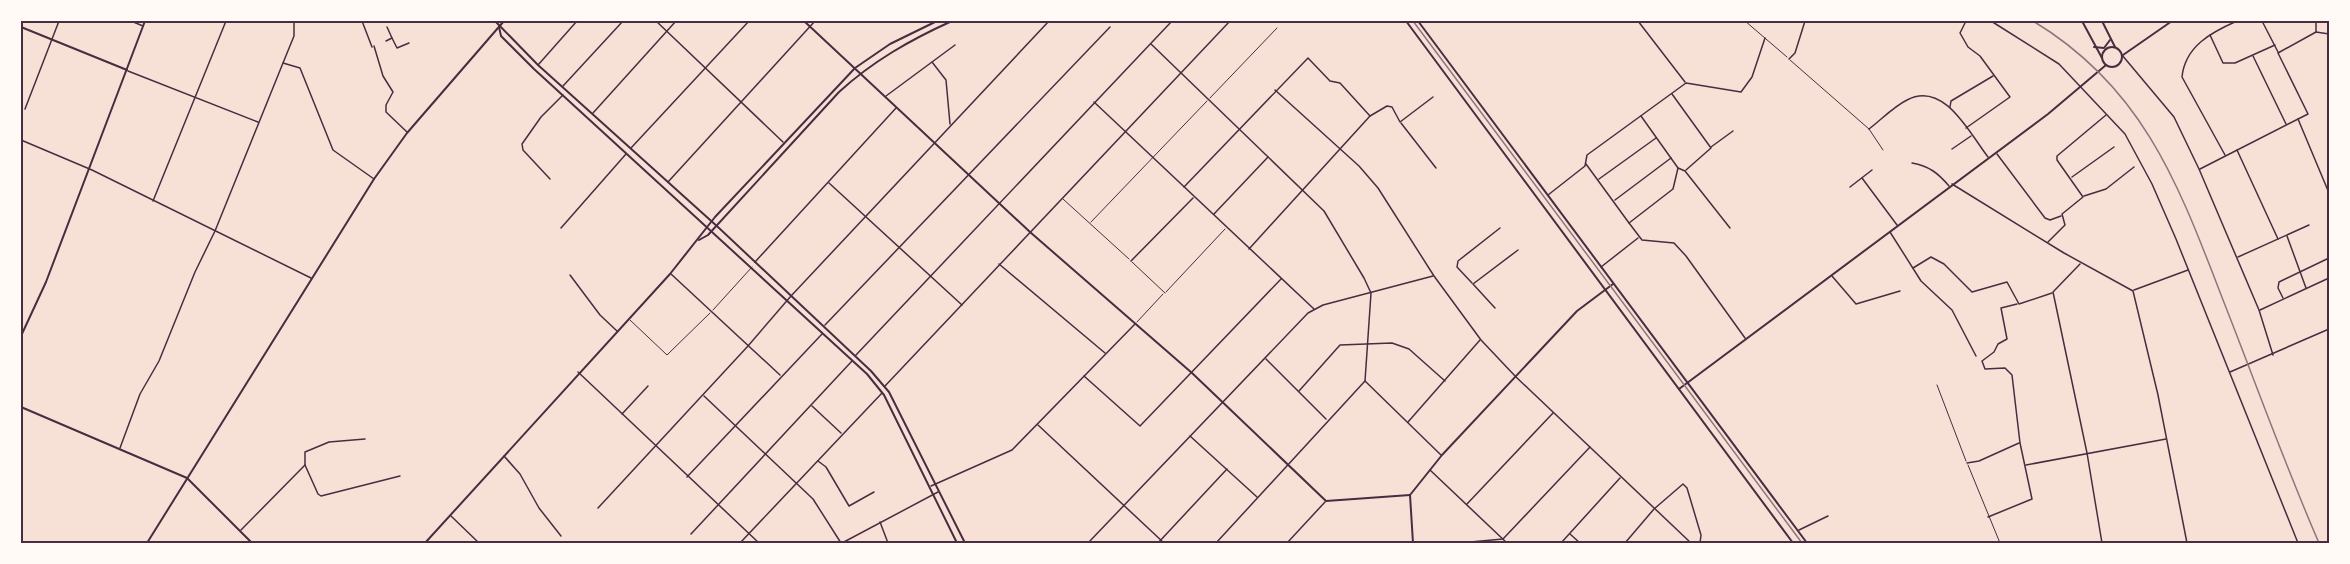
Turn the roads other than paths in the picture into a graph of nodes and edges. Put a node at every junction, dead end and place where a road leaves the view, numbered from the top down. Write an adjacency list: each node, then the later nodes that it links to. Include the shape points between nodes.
1 (59, 21): 48 (street)
2 (130, 21): 34 (street)
3 (146, 21): 34 (main road)
4 (226, 21): 79 (street)
5 (293, 21): 62 (street, via 294,36)
6 (362, 21): 100 (street, via 393,92 386,112)
7 (495, 21): 38 (main road)
8 (504, 21): 38 (main road)
9 (577, 21): 63 (street)
10 (622, 21): 72 (street)
11 (656, 21): 41 (street)
12 (676, 21): 41 (street)
13 (749, 21): 65 (street)
14 (804, 21): 35 (main road)
15 (815, 21): 35 (street)
16 (937, 21): 66 (main road)
17 (952, 21): 68 (main road, via 906,43)
18 (1049, 21): 94 (street)
19 (1172, 21): 51 (street)
20 (1230, 21): 69 (street)
21 (1406, 21): 197 (main road)
22 (1418, 21): 142 (main road)
23 (1638, 21): 71 (street)
24 (1744, 21): 46 (lane)
25 (1805, 21): 60 (street)
26 (1966, 21): 70 (street, via 1960,33)
27 (1991, 21): 73 (street, via 2059,64)
28 (2082, 21): 54 (main road)
29 (2102, 21): 47 (main road)
30 (2172, 21): 57 (main road)
31 (2237, 21): 43 (street)
32 (2262, 21): 53 (street)
33 (2316, 21): 42 (street)
34 (143, 26): 67 (main road)
35 (810, 26): 66 (main road); 81 (street)
36 (21, 27): 48 (main road)
37 (387, 27): 45 (street)
38 (499, 27): 63 (main road); 76 (main road, via 501,36); 100 (main road)
39 (1110, 27): 129 (street)
40 (1277, 28): 80 (lane)
41 (667, 31): 65 (street); 86 (street)
42 (2316, 32): 44 (street); 56 (street)
43 (2209, 34): 58 (street, via 2223,63); 116 (street, via 2188,58 2182,77)
44 (2329, 34)
45 (392, 38): 49 (street); 50 (street, via 397,48)
46 (1765, 38): 60 (lane); 71 (street, via 1752,77 1742,92)
47 (2111, 39): 54 (main road, via 2104,48); 55 (main road)
48 (51, 40): 67 (main road); 85 (street)
49 (386, 40)
50 (409, 43)
51 (1151, 44): 69 (street); 82 (street)
52 (955, 45): 61 (street)
53 (2275, 45): 56 (street); 58 (street)
54 (2094, 47): 59 (main road)
55 (2115, 47): 57 (main road); 59 (main road, via 2105,49)
56 (2278, 53): 90 (street, via 2308,114)
57 (2122, 56): 64 (main road, via 2118,64); 126 (street, via 2174,117)
58 (2253, 56): 93 (street)
59 (2102, 58): 64 (main road)
60 (1790, 59): 97 (lane)
61 (932, 62): 77 (street); 94 (street, via 946,80)
62 (283, 63): 91 (street); 132 (street, via 297,66 302,72 333,150)
63 (538, 65): 72 (main road)
64 (2106, 65): 73 (main road)
65 (707, 67): 81 (street); 107 (street)
66 (855, 68): 68 (main road); 104 (main road)
67 (127, 70): 79 (street); 123 (main road)
68 (860, 73): 77 (main road); 157 (main road)
69 (1182, 73): 80 (street); 98 (street)
70 (1994, 75): 83 (street, via 1957,97); 96 (street, via 2010,97)
71 (1686, 83): 75 (street)
72 (563, 87): 86 (main road)
73 (2082, 87): 87 (street); 113 (main road)
74 (1275, 90): 89 (street, via 1310,58 1330,81 1341,83); 95 (street); 112 (street)
75 (1671, 93): 88 (street); 108 (street)
76 (563, 95): 114 (main road); 133 (street, via 522,144)
77 (886, 96): 84 (main road)
78 (1433, 97): 92 (street)
79 (195, 98): 91 (street); 146 (street)
80 (1210, 98): 95 (street); 117 (lane)
81 (742, 100): 104 (street); 135 (street)
82 (1094, 102): 98 (street); 148 (street)
83 (1950, 107): 96 (street); 97 (street, via 1930,96 1918,96 1907,99)
84 (896, 108): 105 (main road); 136 (street)
85 (24, 109)
86 (592, 114): 107 (main road)
87 (2107, 114): 131 (street, via 2057,156); 184 (street, via 2125,134 2152,184)
88 (1641, 115): 102 (street); 120 (street, via 1587,155)
89 (1370, 117): 92 (street, via 1387,106 1392,107); 112 (street)
90 (2298, 119): 93 (street); 141 (street)
91 (259, 122): 163 (street)
92 (1400, 122): 124 (street)
93 (2287, 124): 111 (street)
94 (951, 126): 105 (street)
95 (1239, 127): 115 (street); 138 (street)
96 (1966, 128): 101 (street)
97 (1869, 129): 110 (lane)
98 (1124, 131): 117 (street); 145 (street)
99 (1733, 131): 108 (street)
100 (407, 133): 132 (main road)
101 (1972, 135): 109 (street); 119 (street)
102 (1657, 138): 118 (street); 134 (street)
103 (21, 140): 123 (street)
104 (783, 142): 152 (main road)
105 (935, 143): 129 (main road); 151 (street)
106 (2115, 147): 131 (street)
107 (630, 148): 135 (main road)
108 (1711, 148): 128 (street)
109 (1952, 149)
110 (1883, 150)
111 (2237, 150): 116 (street); 169 (street)
112 (1339, 151): 140 (street); 189 (street, via 1378,188)
113 (1995, 152): 119 (main road); 150 (street, via 2045,218)
114 (626, 153): 156 (main road); 160 (street)
115 (1269, 156): 140 (street); 149 (street)
116 (2225, 156): 126 (street)
117 (1154, 158): 138 (street); 153 (lane)
118 (1671, 158): 125 (street); 147 (street)
119 (1988, 158): 137 (main road)
120 (1585, 163): 134 (street); 142 (street)
121 (1912, 163): 137 (street, via 1927,166)
122 (2134, 167): 143 (street, via 2106,189)
123 (87, 168): 146 (street); 218 (main road, via 46,282)
124 (1436, 168)
125 (1678, 168): 128 (street); 154 (street, via 1673,189)
126 (2199, 169): 175 (street)
127 (1872, 170): 130 (street)
128 (1685, 171): 162 (street)
129 (967, 175): 148 (main road); 172 (street)
130 (1862, 178): 139 (street); 158 (street)
131 (2071, 178): 143 (street)
132 (374, 179): 191 (main road)
133 (549, 179)
134 (1599, 180): 147 (street)
135 (667, 182): 152 (main road)
136 (828, 182): 151 (street); 178 (street)
137 (1950, 185): 158 (main road); 171 (street)
138 (1184, 187): 144 (street)
139 (1850, 187)
140 (1304, 189): 173 (street); 202 (street, via 1324,211)
141 (2329, 193)
142 (1548, 195): 182 (main road)
143 (2083, 196): 150 (street)
144 (1194, 197): 149 (street); 177 (street)
145 (1062, 198): 153 (lane); 166 (street)
146 (153, 201): 163 (street)
147 (1614, 201): 154 (street)
148 (998, 202): 166 (main road); 190 (street)
149 (1214, 215): 159 (street)
150 (2062, 216): 171 (street, via 2065,225)
151 (865, 217): 172 (street); 203 (street)
152 (711, 221): 156 (main road); 157 (main road)
153 (1091, 222): 177 (lane)
154 (1629, 223): 168 (street)
155 (2309, 225): 167 (street)
156 (707, 226): 164 (main road); 170 (main road)
157 (716, 226): 164 (main road); 178 (main road)
158 (1898, 226): 165 (main road)
159 (1226, 227): 173 (street); 201 (lane)
160 (561, 228)
161 (1500, 228): 194 (street, via 1458,261 1457,267)
162 (1730, 228)
163 (215, 231): 191 (street); 261 (street)
164 (712, 231): 170 (main road); 181 (main road)
165 (1890, 231): 183 (street); 188 (main road)
166 (1030, 232): 180 (street); 213 (main road)
167 (2287, 235): 169 (street); 185 (street)
168 (1638, 238): 182 (street); 219 (street, via 1674,243)
169 (2278, 239): 175 (street)
170 (698, 241): 186 (main road)
171 (2047, 243): 179 (street)
172 (899, 246): 190 (street); 214 (street)
173 (1249, 249): 193 (street)
174 (1518, 250): 194 (street)
175 (2237, 258): 210 (street)
176 (2329, 258): 185 (street)
177 (1131, 261): 201 (lane)
178 (755, 262): 203 (main road)
179 (2081, 263): 199 (street); 200 (street)
180 (999, 264): 207 (street); 223 (street)
181 (752, 267): 205 (main road); 211 (lane)
182 (1601, 267): 195 (main road)
183 (1913, 268): 206 (street, via 1931,258 1944,264 1972,292 2007,282); 226 (street, via 1952,310)
184 (2189, 269): 199 (street); 230 (street)
185 (2300, 272): 196 (street); 204 (street, via 2279,282)
186 (670, 274): 211 (street); 212 (main road)
187 (570, 275): 216 (street)
188 (1832, 275): 198 (street, via 1856,304); 219 (main road)
189 (1434, 276): 202 (street); 220 (street)
190 (932, 277): 207 (street); 225 (street)
191 (311, 278): 275 (main road)
192 (2329, 278): 196 (street)
193 (1281, 279): 209 (street); 231 (street)
194 (1473, 284): 208 (street)
195 (1613, 284): 197 (main road); 237 (main road)
196 (2307, 288): 204 (street)
197 (1606, 289): 234 (main road, via 1576,311); 241 (main road)
198 (1900, 291)
199 (2133, 291): 256 (street)
200 (2053, 292): 206 (street); 262 (street)
201 (1165, 293): 213 (lane)
202 (1371, 293): 209 (street); 221 (street)
203 (791, 296): 205 (street); 214 (main road)
204 (2284, 299): 210 (street)
205 (788, 300): 217 (main road); 222 (street)
206 (2017, 304): 258 (street, via 2001,308 2007,339 1982,361 1985,369 2005,368 2012,375)
207 (962, 306): 240 (street)
208 (1495, 308)
209 (1314, 309): 227 (street)
210 (2259, 310): 224 (street)
211 (711, 312): 212 (lane, via 667,355); 222 (street)
212 (629, 319): 216 (main road)
213 (1135, 323): 223 (street); 231 (main road)
214 (823, 327): 225 (main road)
215 (2329, 329): 224 (street)
216 (617, 332): 229 (main road)
217 (822, 333): 228 (main road); 232 (street)
218 (21, 336)
219 (1746, 339): 237 (main road)
220 (1481, 340): 234 (street); 236 (street)
221 (1368, 344): 235 (street); 236 (street, via 1392,343 1409,349); 242 (street, via 1340,345)
222 (748, 346): 232 (street); 244 (street)
223 (1106, 354): 233 (street)
224 (2273, 355): 230 (street)
225 (855, 356): 240 (main road)
226 (1976, 356)
227 (1266, 359): 242 (street); 245 (street)
228 (852, 360): 243 (main road); 246 (street)
229 (578, 372): 249 (street); 264 (main road)
230 (2229, 372): 331 (street)
231 (1192, 374): 233 (street, via 1140,426); 245 (main road)
232 (780, 375): 253 (street)
233 (1084, 376): 252 (street)
234 (1516, 377): 248 (street); 265 (main road)
235 (1365, 381): 250 (street); 251 (street)
236 (1445, 381): 251 (street)
237 (1687, 383): 241 (main road); 296 (main road)
238 (1937, 385): 267 (lane)
239 (648, 386): 249 (street)
240 (885, 387): 278 (main road)
241 (1679, 389): 326 (main road)
242 (1299, 391): 250 (street)
243 (882, 393): 254 (street); 279 (main road)
244 (703, 395): 253 (street); 259 (street)
245 (1223, 402): 255 (street); 270 (main road)
246 (811, 405): 254 (street); 263 (street)
247 (21, 407): 261 (main road)
248 (1554, 412): 260 (street); 286 (street)
249 (621, 414): 259 (street)
250 (1327, 420): 270 (street)
251 (1408, 422): 265 (street)
252 (1037, 424): 278 (street, via 1012,450); 287 (street)
253 (735, 425): 263 (street); 274 (street)
254 (842, 434): 266 (street)
255 (1190, 436): 271 (street); 287 (street)
256 (2166, 439): 262 (street); 330 (street)
257 (365, 440): 268 (street, via 329,442 308,450)
258 (2020, 443): 267 (street); 269 (street)
259 (655, 447): 274 (street); 289 (street)
260 (1591, 447): 276 (street); 301 (street)
261 (120, 448): 275 (main road)
262 (2087, 453): 269 (street); 329 (street)
263 (765, 454): 277 (street); 288 (street)
264 (504, 455): 291 (main road); 300 (street)
265 (1442, 455): 272 (main road)
266 (818, 460): 277 (street); 281 (street, via 849,506)
267 (1967, 463): 293 (lane)
268 (305, 465): 273 (street, via 321,496); 295 (street)
269 (2026, 465): 293 (street, via 2032,499)
270 (1287, 466): 284 (street); 285 (main road)
271 (1227, 469): 284 (street); 302 (street)
272 (1430, 469): 283 (main road); 286 (street)
273 (400, 476)
274 (687, 477): 288 (street)
275 (187, 478): 295 (main road); 303 (main road)
276 (1620, 478): 290 (street); 299 (street)
277 (796, 483): 298 (street); 309 (street, via 816,502)
278 (935, 484): 279 (street); 280 (main road)
279 (929, 486): 282 (main road)
280 (939, 491): 282 (street); 312 (main road)
281 (874, 492)
282 (933, 494): 294 (street); 311 (main road)
283 (1410, 495): 285 (main road); 318 (main road)
284 (1258, 497): 316 (street)
285 (1326, 501): 317 (street)
286 (1467, 504): 301 (street)
287 (1121, 505): 302 (street); 313 (street)
288 (718, 506): 297 (street); 298 (street)
289 (598, 508)
290 (1654, 509): 323 (street); 324 (street); 325 (street, via 1683,484 1701,534)
291 (450, 515): 305 (main road); 306 (street)
292 (1828, 516): 296 (street)
293 (1988, 517): 328 (lane)
294 (880, 522): 309 (street); 310 (street)
295 (240, 531): 304 (main road)
296 (1798, 531): 327 (main road)
297 (692, 534)
298 (749, 534): 307 (street); 308 (street)
299 (1569, 534): 321 (street); 322 (street)
300 (561, 536)
301 (1503, 539): 319 (street); 320 (street)
302 (1161, 540): 314 (street); 315 (street)
303 (147, 543)
304 (252, 543)
305 (425, 543)
306 (479, 543)
307 (740, 543)
308 (759, 543)
309 (841, 543)
310 (888, 543)
311 (957, 543)
312 (965, 543)
313 (1088, 543)
314 (1158, 543)
315 (1164, 543)
316 (1216, 543)
317 (1287, 543)
318 (1413, 543)
319 (1459, 543)
320 (1507, 543)
321 (1561, 543)
322 (1580, 543)
323 (1625, 543)
324 (1691, 543)
325 (1700, 543)
326 (1792, 543)
327 (1807, 543)
328 (2000, 543)
329 (2102, 543)
330 (2187, 543)
331 (2298, 543)

